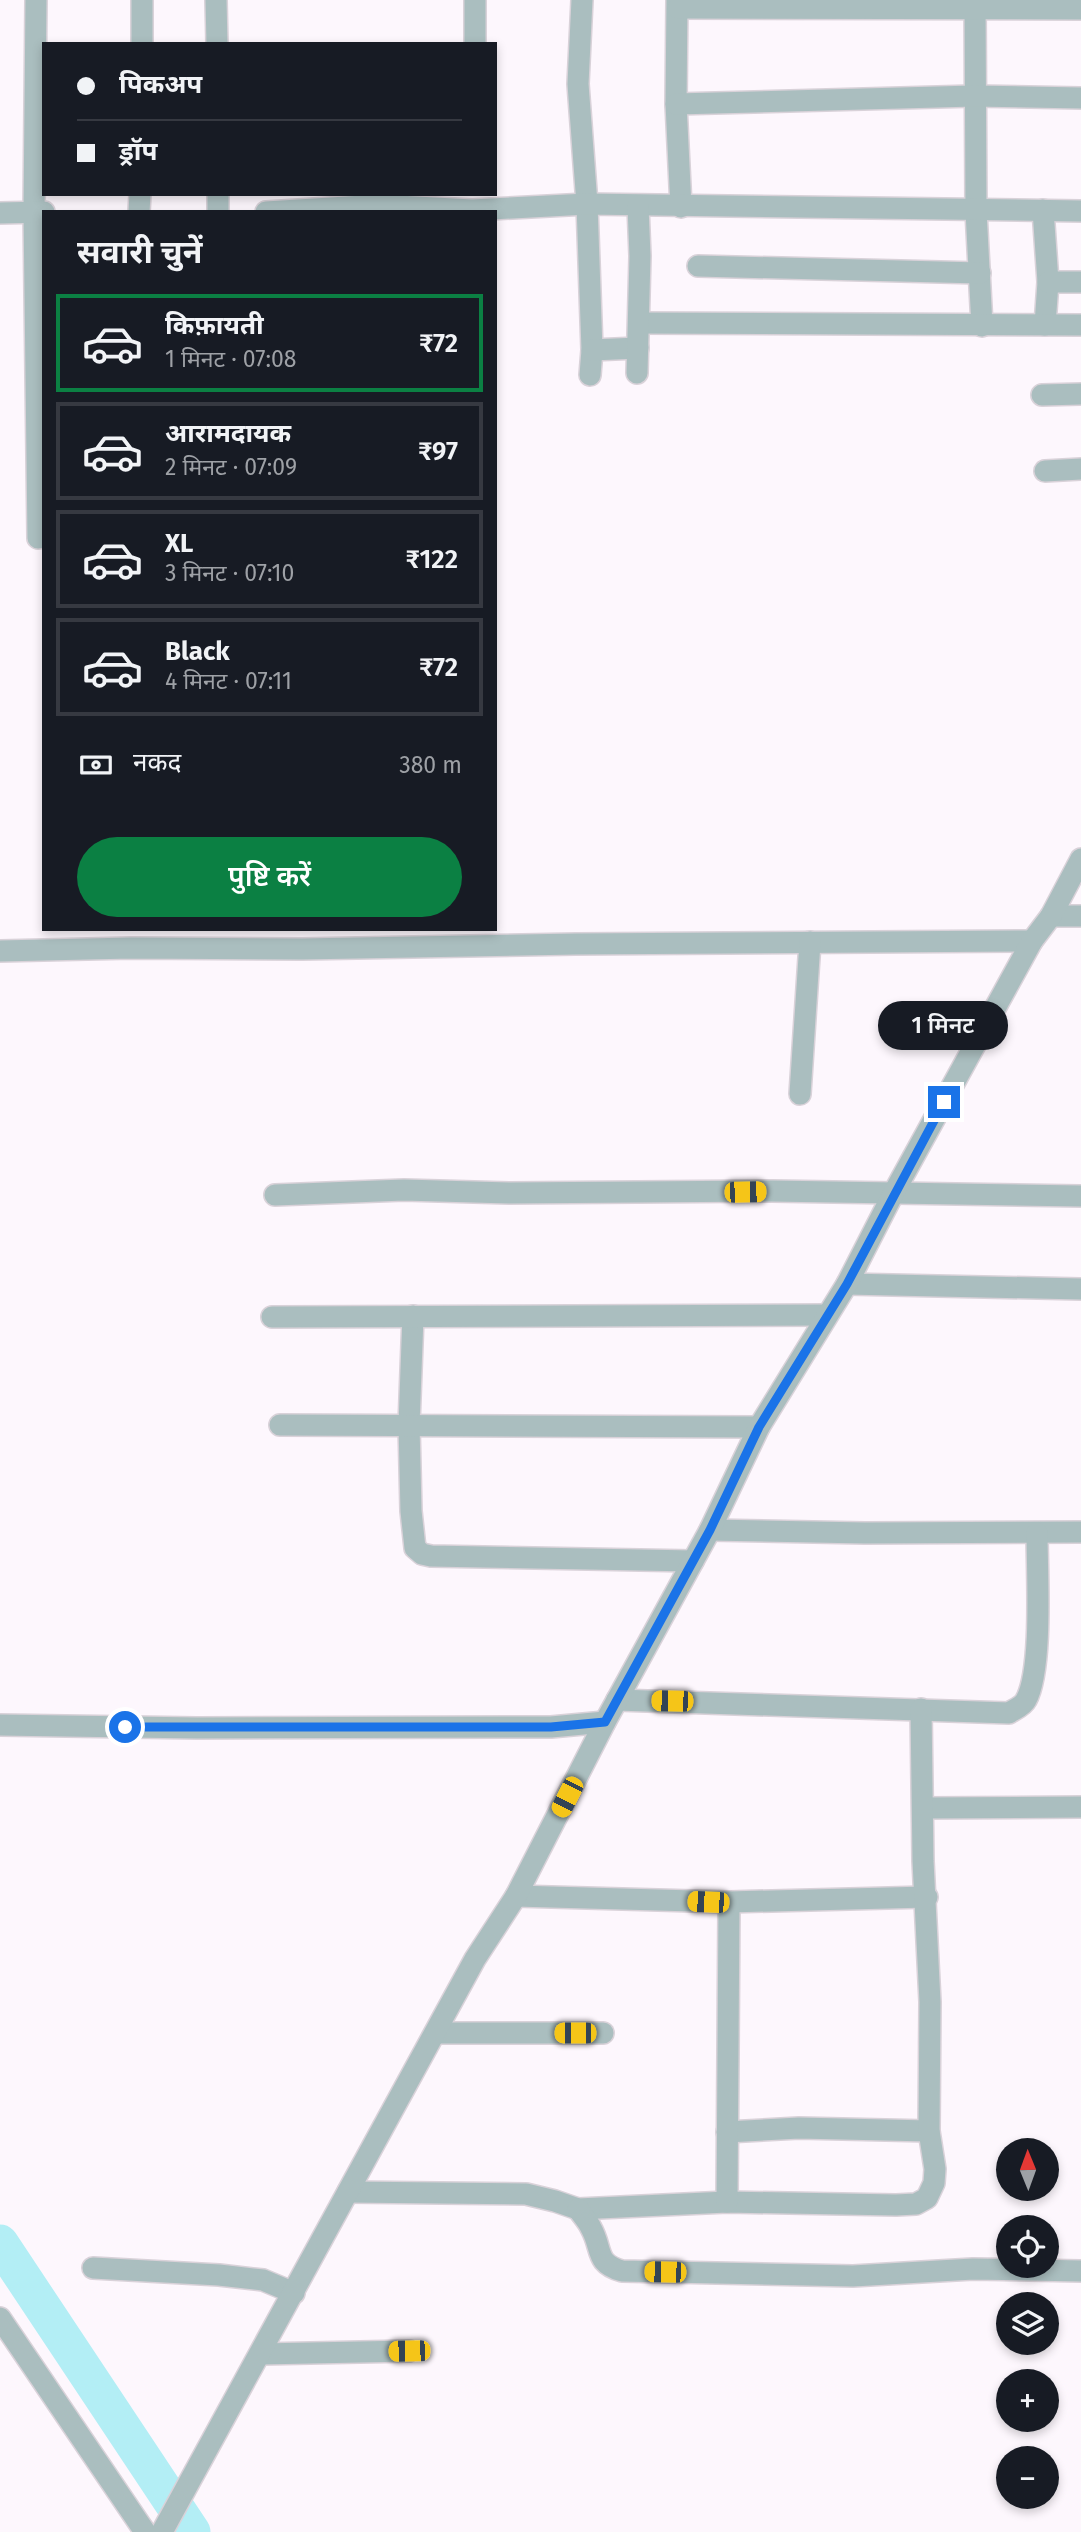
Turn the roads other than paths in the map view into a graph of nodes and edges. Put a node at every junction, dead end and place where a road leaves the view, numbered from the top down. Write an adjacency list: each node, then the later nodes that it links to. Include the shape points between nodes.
1 (36, 0): 24 (street)
2 (142, 0): 9 (street)
3 (216, 0): 10 (street)
4 (475, 0): 11 (street)
5 (582, 0): 16 (street, via 578,84)
6 (677, 4): 7 (street); 14 (street)
7 (975, 4): 8 (street); 12 (street)
8 (1081, 9)
9 (142, 42)
10 (217, 42)
11 (475, 42)
12 (974, 96): 13 (street); 14 (street); 21 (street)
13 (1081, 98)
14 (676, 104): 18 (street)
15 (472, 202): 16 (street); 19 (street)
16 (587, 204): 17 (street); 35 (street)
17 (638, 206): 18 (street); 30 (street)
18 (681, 207): 21 (street)
19 (379, 208): 20 (street)
20 (323, 210)
21 (976, 211): 22 (street); 27 (street)
22 (1042, 211): 23 (street); 28 (street)
23 (1081, 211)
24 (39, 212): 25 (street); 42 (street)
25 (0, 213)
26 (698, 267): 27 (street)
27 (980, 273): 33 (street)
28 (1048, 282): 29 (street); 31 (street)
29 (1081, 282)
30 (639, 323): 33 (street); 34 (street)
31 (1045, 325): 32 (street); 33 (street)
32 (1081, 325)
33 (982, 326)
34 (638, 348): 35 (street); 36 (street)
35 (592, 349): 37 (street)
36 (637, 373)
37 (590, 374)
38 (1081, 394): 39 (street)
39 (1042, 395)
40 (1081, 469): 41 (street)
41 (1045, 471)
42 (38, 538)
43 (1081, 859): 44 (street)
44 (1051, 916): 45 (street); 47 (street)
45 (1081, 916)
46 (213, 939): 48 (street, via 302,949); 49 (street)
47 (1032, 941): 48 (street); 51 (street)
48 (810, 942): 50 (street)
49 (0, 951)
50 (800, 1094)
51 (894, 1194): 52 (street, via 404,1190); 53 (street); 54 (street)
52 (275, 1195)
53 (1081, 1196)
54 (847, 1284): 55 (street); 56 (street)
55 (1081, 1289)
56 (827, 1315): 57 (street); 61 (street)
57 (413, 1316): 58 (street); 60 (street)
58 (272, 1317)
59 (280, 1424): 60 (street)
60 (409, 1425): 61 (street); 65 (street, via 413,1539 422,1554)
61 (759, 1427): 62 (street)
62 (710, 1530): 64 (street); 65 (street)
63 (1081, 1532): 64 (street)
64 (1037, 1533): 67 (street, via 1036,1657 1024,1704 1009,1713)
65 (693, 1561): 66 (street)
66 (617, 1700): 67 (street); 68 (street)
67 (921, 1709): 71 (street)
68 (605, 1722): 69 (street, via 551,1727); 72 (street)
69 (0, 1725)
70 (1081, 1807): 71 (street)
71 (923, 1808): 73 (street)
72 (516, 1896): 74 (street); 75 (street)
73 (927, 1897): 74 (street); 77 (street)
74 (729, 1902): 78 (street)
75 (436, 2032): 76 (street); 79 (street)
76 (603, 2033)
77 (929, 2131): 78 (street, via 799,2127); 80 (street, via 934,2183 927,2198 916,2204)
78 (727, 2132): 80 (street)
79 (348, 2192): 81 (street, via 526,2194); 84 (street)
80 (727, 2202): 81 (street)
81 (578, 2209): 83 (street, via 592,2229 600,2257 608,2267 622,2271 853,2276 972,2269)
82 (93, 2268): 84 (street, via 263,2280)
83 (1081, 2271)
84 (294, 2292): 87 (street)
85 (0, 2318): 88 (street)
86 (409, 2351): 87 (street)
87 (261, 2354): 88 (street, via 204,2458)
88 (157, 2531)

